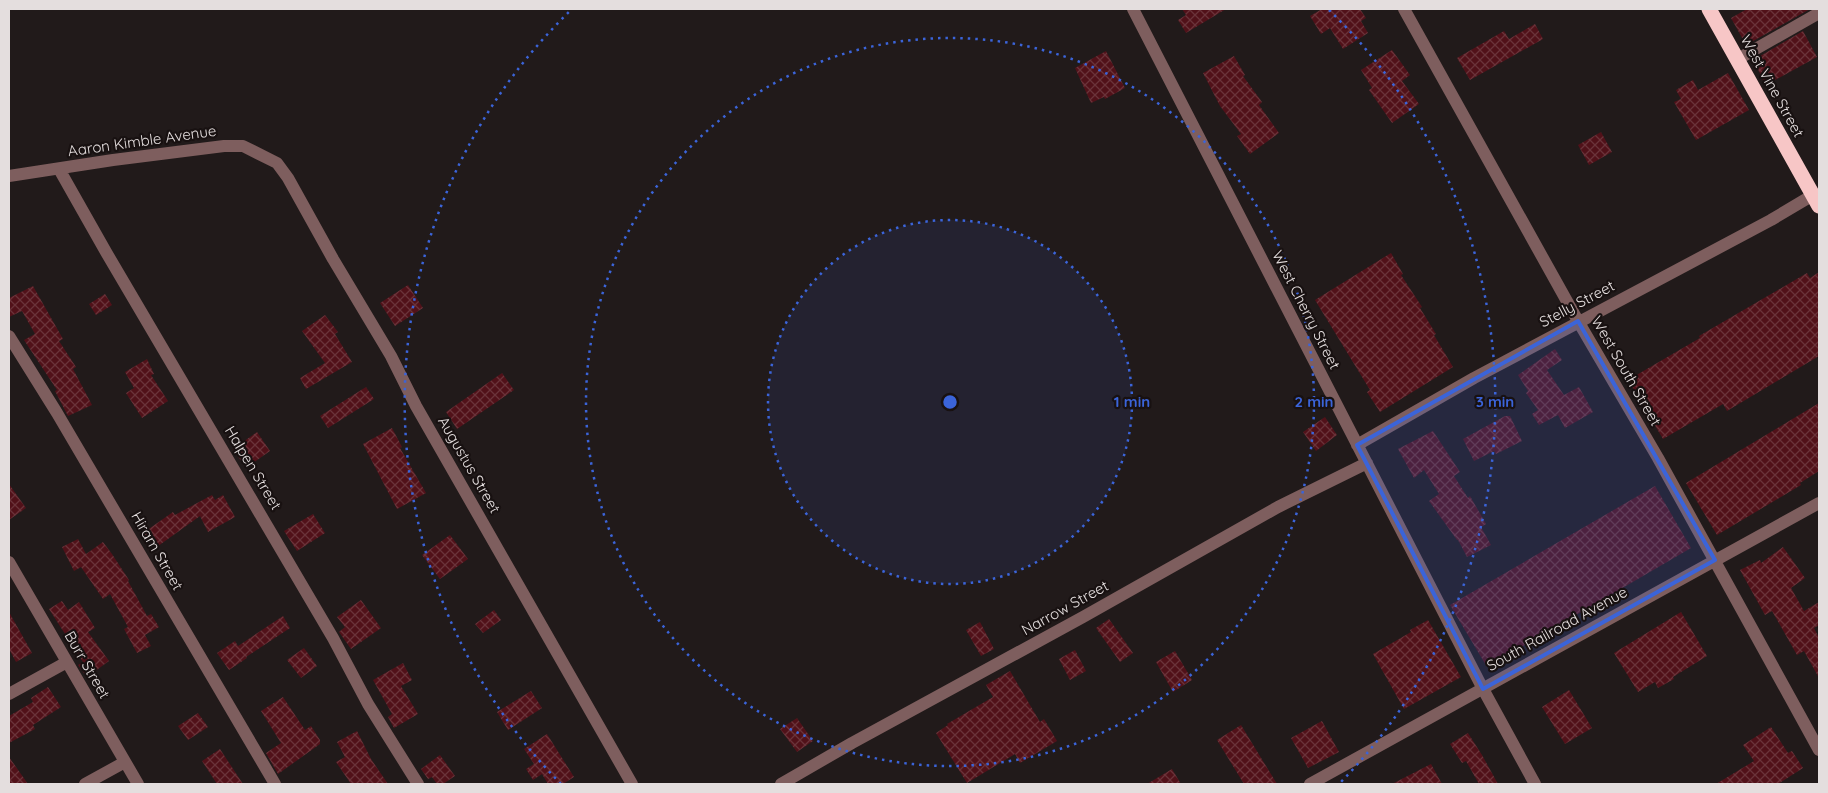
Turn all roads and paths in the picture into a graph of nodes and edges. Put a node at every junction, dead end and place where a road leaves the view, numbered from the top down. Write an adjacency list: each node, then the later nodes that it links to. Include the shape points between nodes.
1 (1132, 9): 12 (street, West Cherry Street)
2 (1404, 9): 10 (street, West South Street)
3 (1709, 9): 5 (highway, West Vine Street)
4 (1819, 13): 5 (street)
5 (1738, 59): 9 (highway, West Vine Street)
6 (277, 163): 7 (street, Aaron Kimble Avenue, via 243,146 224,146); 26 (street, Augustus Street, via 391,356 434,438)
7 (59, 169): 8 (street, Aaron Kimble Avenue); 25 (street, Halpen Street, via 328,629 368,704)
8 (9, 176)
9 (1816, 200): 10 (street, Stelly Street, via 1771,220)
10 (1578, 321): 12 (street, Stelly Street); 15 (street, West South Street)
11 (9, 336): 24 (street, Hiram Street)
12 (1357, 445): 13 (street, West Cherry Street)
13 (1366, 463): 18 (street, West Cherry Street); 27 (street, Narrow Street, via 1278,507)
14 (1819, 503): 15 (street, South Railroad Avenue)
15 (1715, 560): 18 (street, South Railroad Avenue); 20 (street, West South Street)
16 (9, 562): 17 (street, Burr Street)
17 (67, 662): 19 (street); 21 (street, Burr Street)
18 (1482, 689): 28 (street, South Railroad Avenue); 29 (street, West Cherry Street)
19 (9, 694)
20 (1819, 750)
21 (126, 762): 22 (street); 23 (street, Burr Street)
22 (84, 784)
23 (138, 784)
24 (275, 784)
25 (418, 784)
26 (632, 784)
27 (781, 784)
28 (1310, 784)
29 (1535, 784)

